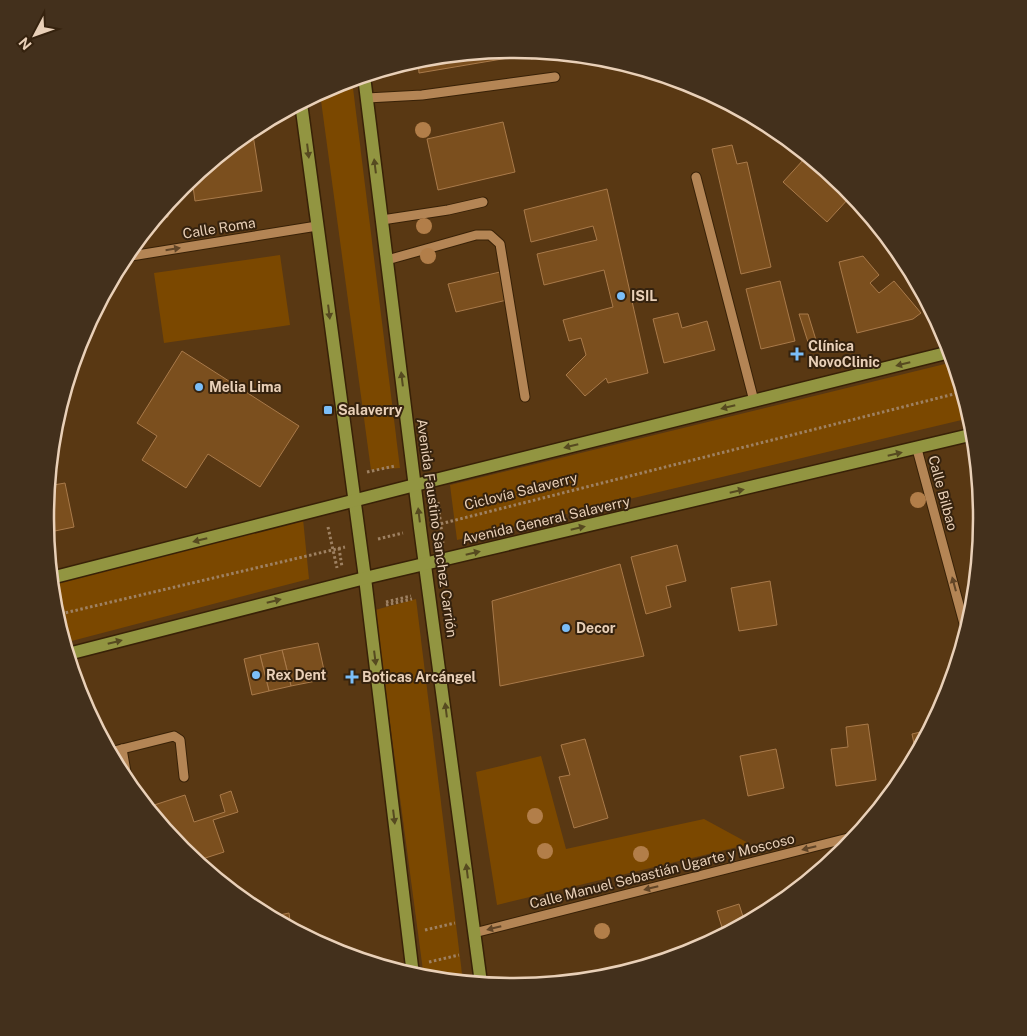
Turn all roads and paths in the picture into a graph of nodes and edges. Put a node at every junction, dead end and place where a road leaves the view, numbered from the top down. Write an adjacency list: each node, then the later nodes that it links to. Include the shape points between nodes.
1 (555, 77): 3 (street, via 422,95)
2 (365, 83): 3 (main road, Avenida Faustino Sanchez Carrión)
3 (367, 98): 7 (main road, Avenida Faustino Sanchez Carrión, one-way to 3)
4 (302, 110): 8 (main road, one-way to 8)
5 (696, 176): 14 (street)
6 (483, 202): 7 (street)
7 (382, 220): 10 (main road, Avenida Faustino Sanchez Carrión)
8 (318, 226): 9 (street, Calle Roma, one-way to 8); 20 (main road, one-way to 20)
9 (137, 255)
10 (387, 260): 13 (street, via 476,235 490,235 500,244); 19 (main road, Avenida Faustino Sanchez Carrión, one-way to 10)
11 (943, 354): 14 (main road, one-way to 14)
12 (956, 393): 22 (path, Ciclovía Salaverry)
13 (525, 397)
14 (754, 401): 19 (main road, one-way to 19)
15 (965, 436): 16 (main road, Avenida General Salaverry)
16 (917, 449): 28 (main road, Avenida General Salaverry, one-way to 16); 35 (street, Calle Bilbao, one-way to 16)
17 (400, 464): 18 (path)
18 (365, 472)
19 (415, 485): 20 (main road); 24 (main road, Avenida Faustino Sanchez Carrión, one-way to 19)
20 (354, 501): 25 (main road); 30 (main road, one-way to 30)
21 (438, 502): 22 (path)
22 (441, 524): 24 (path, Ciclovía Salaverry); 27 (path)
23 (328, 527): 26 (path)
24 (420, 528): 25 (path, Ciclovía Salaverry); 28 (main road, Avenida Faustino Sanchez Carrión)
25 (360, 544): 26 (path, Ciclovía Salaverry); 31 (main road)
26 (332, 549): 29 (path); 34 (path, Ciclovía Salaverry)
27 (443, 549)
28 (425, 564): 31 (main road, Avenida General Salaverry); 42 (main road, Avenida Faustino Sanchez Carrión, one-way to 28)
29 (338, 574)
30 (58, 576)
31 (365, 578): 36 (main road, Avenida General Salaverry, one-way to 31); 43 (main road, one-way to 43)
32 (413, 599): 33 (path)
33 (381, 606)
34 (64, 613)
35 (962, 617)
36 (74, 653)
37 (122, 749): 38 (street); 39 (street); 40 (street, via 174,736 180,740)
38 (117, 750)
39 (124, 763)
40 (184, 777)
41 (842, 840): 44 (street, Calle Manuel Sebastián Ugarte y Moscoso, one-way to 44)
42 (473, 919): 43 (path); 44 (main road, Avenida Faustino Sanchez Carrión)
43 (408, 933): 46 (main road)
44 (474, 933): 45 (main road, Avenida Faustino Sanchez Carrión)
45 (477, 951): 47 (path); 48 (main road, Avenida Faustino Sanchez Carrión)
46 (412, 966)
47 (420, 968)
48 (480, 977)

